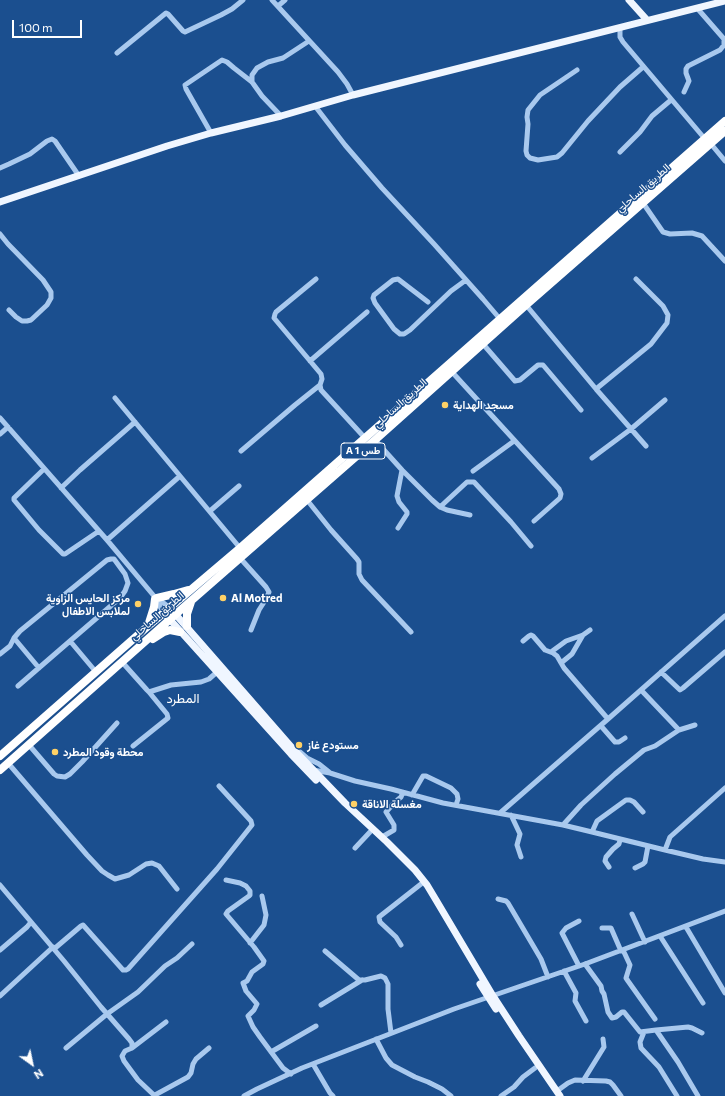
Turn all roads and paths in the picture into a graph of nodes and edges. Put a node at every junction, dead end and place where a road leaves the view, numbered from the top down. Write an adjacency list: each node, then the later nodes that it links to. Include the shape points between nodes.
1 (243, 0): 11 (street, via 232,9 185,32 166,13)
2 (272, 0): 6 (street)
3 (285, 0): 6 (street)
4 (629, 0): 8 (main road)
5 (725, 1): 7 (main road)
6 (278, 6): 10 (street)
7 (698, 8): 8 (main road); 15 (street, via 724,39 724,45 720,50 688,66 686,73 689,81)
8 (647, 20): 9 (main road)
9 (620, 28): 12 (street, via 622,40); 16 (main road)
10 (309, 41): 14 (street, via 283,58 257,68 252,75); 16 (street, via 338,72)
11 (117, 54)
12 (643, 66): 13 (street, via 588,121 562,153 557,157 538,160 530,158 526,155 528,110 540,95); 17 (street)
13 (577, 70)
14 (252, 82): 19 (street); 22 (street, via 222,60 184,85)
15 (684, 92)
16 (353, 95): 18 (main road)
17 (671, 100): 23 (street); 24 (street, via 652,116)
18 (315, 106): 19 (main road); 34 (street, via 382,188)
19 (281, 116): 22 (main road)
20 (725, 121): 23 (highway, الطريق الساحلي / A 1 طس)
21 (725, 131): 23 (highway, الطريق الساحلي / A 1 طس)
22 (211, 133): 27 (main road)
23 (708, 141): 25 (street); 29 (highway, الطريق الساحلي / A 1 طس); 39 (highway, الطريق الساحلي / A 1 طس)
24 (620, 152)
25 (725, 161)
26 (0, 168): 27 (street, via 30,154 52,139)
27 (79, 176): 28 (main road)
28 (0, 202)
29 (643, 203): 31 (street, via 663,232 702,236); 36 (highway, الطريق الساحلي / A 1 طس)
30 (0, 234): 37 (street, via 51,292 47,305 31,320 22,321)
31 (725, 261)
32 (316, 279): 41 (street, via 276,312 274,318)
33 (636, 279): 44 (street, via 663,306 668,315 668,323 651,344)
34 (466, 280): 35 (street, via 404,334 394,329 373,298 392,280 398,278); 39 (street)
35 (428, 302)
36 (526, 305): 40 (highway, الطريق الساحلي / A 1 طس); 44 (street)
37 (9, 310)
38 (367, 312): 41 (street)
39 (500, 319): 53 (highway, الطريق الساحلي / A 1 طس)
40 (483, 344): 42 (highway, الطريق الساحلي / A 1 طس); 47 (street, via 515,381 520,380 538,365 543,365)
41 (310, 361): 43 (street, via 321,374)
42 (452, 372): 54 (highway, الطريق الساحلي / A 1 طس); 55 (street)
43 (320, 384): 53 (street, via 321,390); 57 (street)
44 (596, 390): 51 (street)
45 (115, 398): 49 (street)
46 (665, 400): 51 (street)
47 (581, 410)
48 (0, 418): 50 (street)
49 (135, 422): 62 (street); 64 (street)
50 (8, 427): 52 (street); 59 (street)
51 (631, 429): 56 (street); 58 (street)
52 (0, 434)
53 (365, 438): 74 (highway, الطريق الساحلي / A 1 طس)
54 (375, 440): 60 (street); 65 (highway, الطريق الساحلي / A 1 طس)
55 (514, 440): 61 (street); 69 (street, via 561,494 560,498)
56 (646, 446)
57 (241, 451)
58 (592, 458)
59 (44, 469): 64 (street); 71 (street, via 14,498 39,530 63,554)
60 (402, 470): 66 (street); 70 (street, via 397,496 407,514)
61 (472, 471)
62 (180, 476): 67 (street); 72 (street)
63 (239, 486): 67 (street)
64 (61, 488): 71 (street)
65 (306, 500): 75 (highway, الطريق الساحلي / A 1 طس); 85 (street, via 357,558 362,580)
66 (440, 506): 68 (street); 73 (street, via 468,482 474,482)
67 (210, 511): 74 (street)
68 (470, 516)
69 (534, 520)
70 (398, 528)
71 (99, 531): 72 (street)
72 (107, 540): 77 (street)
73 (531, 546)
74 (240, 548): 76 (highway, الطريق الساحلي / A 1 طس)
75 (240, 558): 78 (highway, الطريق الساحلي / A 1 طس); 83 (street, via 268,592)
76 (191, 589): 77 (highway); 79 (highway, الطريق الساحلي / A 1 طس)
77 (156, 598): 79 (street); 79 (street); 81 (highway)
78 (192, 600): 79 (highway, الطريق الساحلي / A 1 طس); 82 (highway)
79 (170, 614): 81 (highway, الطريق الساحلي / A 1 طس); 82 (main road); 89 (highway, الطريق الساحلي / A 1 طس)
80 (725, 616): 99 (street)
81 (147, 627): 97 (highway, الطريق الساحلي / A 1 طس)
82 (183, 629): 89 (highway, via 170,630); 98 (main road); 111 (main road)
83 (250, 630)
84 (590, 630): 86 (street)
85 (411, 632)
86 (583, 635): 91 (street, via 566,641); 95 (street, via 572,654)
87 (14, 638): 88 (street, via 107,560 114,560 128,582 125,590 120,598); 93 (street, via 10,646); 96 (street)
88 (70, 641): 96 (street); 97 (street)
89 (145, 641): 94 (highway, الطريق الساحلي / A 1 طس)
90 (523, 641): 91 (street, via 531,635)
91 (551, 652): 95 (street)
92 (725, 652): 99 (street, via 680,690)
93 (0, 654)
94 (122, 662): 102 (street); 109 (highway, الطريق الساحلي / A 1 طس)
95 (561, 663): 103 (street)
96 (39, 668): 100 (street)
97 (96, 672): 112 (highway, الطريق الساحلي / A 1 طس)
98 (217, 672): 102 (street, via 201,682 171,685); 115 (main road)
99 (661, 672): 101 (street)
100 (18, 686)
101 (642, 690): 103 (street); 107 (street)
102 (149, 692): 110 (street, via 168,718)
103 (608, 719): 106 (street)
104 (117, 723): 109 (street, via 78,766 64,777 54,774)
105 (695, 725): 107 (street)
106 (600, 726): 108 (street, via 615,742); 123 (street)
107 (679, 730): 125 (street, via 644,750 581,805)
108 (625, 738)
109 (29, 745): 113 (highway, الطريق الساحلي / A 1 طس)
110 (133, 746)
111 (294, 750): 115 (main road); 116 (street)
112 (0, 756)
113 (8, 763): 114 (highway, الطريق الساحلي / A 1 طس); 140 (street, via 102,871 115,879 152,862 159,866)
114 (0, 770)
115 (310, 770): 116 (street); 126 (main road, via 333,798); 128 (main road)
116 (330, 773): 119 (street)
117 (219, 786): 155 (street, via 252,825 128,969 123,970 83,926)
118 (725, 788): 132 (street, via 670,837)
119 (403, 792): 120 (street); 128 (street, via 386,812 394,825 394,830)
120 (412, 795): 121 (street); 121 (street, via 423,776 426,776 451,788 457,794)
121 (456, 804): 123 (street)
122 (643, 812): 127 (street, via 634,802 626,800 597,821)
123 (500, 813): 124 (street)
124 (511, 815): 125 (street); 133 (street, via 520,834 517,843)
125 (563, 825): 127 (street)
126 (370, 832): 131 (street); 138 (main road)
127 (592, 832): 129 (street)
128 (382, 837): 143 (main road, via 412,867)
129 (620, 840): 130 (street); 135 (street, via 606,857 605,861)
130 (648, 846): 132 (street); 136 (street, via 645,862)
131 (355, 848)
132 (664, 850): 134 (street)
133 (521, 857)
134 (725, 862)
135 (609, 867)
136 (635, 868)
137 (226, 880): 152 (street, via 240,883 250,891 249,896 226,914)
138 (421, 884): 143 (main road); 154 (street, via 379,918)
139 (0, 885): 147 (street)
140 (177, 889)
141 (262, 896): 152 (street, via 266,915 264,925)
142 (498, 899): 162 (street, via 508,903)
143 (434, 901): 166 (main road)
144 (725, 912): 148 (street)
145 (632, 914): 151 (street)
146 (579, 921): 160 (street, via 562,933)
147 (31, 922): 155 (street); 156 (street)
148 (686, 927): 150 (street); 164 (street)
149 (602, 928): 157 (street, via 611,928)
150 (660, 936): 151 (street); 167 (street)
151 (645, 942): 157 (street)
152 (250, 943): 183 (street, via 264,962 252,972 248,981 243,983 257,1004 248,1016)
153 (192, 944): 169 (street, via 138,992)
154 (401, 945)
155 (53, 948): 165 (street); 169 (street)
156 (0, 950)
157 (622, 950): 159 (street); 170 (street, via 630,964 626,978)
158 (325, 951): 163 (street, via 356,978)
159 (585, 964): 160 (street); 175 (street, via 601,986 612,1018 624,1012 639,1031)
160 (579, 966): 161 (street)
161 (564, 971): 162 (street); 171 (street, via 576,993 574,1001)
162 (548, 977): 166 (street)
163 (362, 980): 168 (street); 176 (street, via 381,976 387,981)
164 (725, 993)
165 (0, 996)
166 (490, 997): 176 (street); 185 (main road); 188 (main road)
167 (703, 1003)
168 (321, 1006)
169 (107, 1014): 180 (street); 181 (street, via 132,1043)
170 (655, 1019)
171 (586, 1021)
172 (166, 1022): 181 (street)
173 (316, 1026): 183 (street)
174 (656, 1030): 175 (street); 177 (street, via 688,1027); 196 (street)
175 (644, 1032): 195 (street, via 640,1042 641,1048 659,1067)
176 (391, 1033): 178 (street)
177 (702, 1033)
178 (376, 1039): 184 (street); 192 (street, via 392,1065 442,1089)
179 (603, 1039): 187 (street, via 604,1047)
180 (66, 1048)
181 (132, 1048): 189 (street, via 122,1056 124,1061 138,1080)
182 (208, 1048): 189 (street, via 196,1059 188,1077)
183 (271, 1052): 186 (street)
184 (313, 1064): 186 (street); 191 (street)
185 (535, 1068): 188 (main road); 193 (street)
186 (291, 1074): 190 (street)
187 (583, 1080): 188 (street, via 572,1081); 194 (street, via 608,1081)
188 (557, 1094)
189 (155, 1096)
190 (244, 1096)
191 (333, 1096)
192 (451, 1096)
193 (502, 1096)
194 (621, 1096)
195 (677, 1096)
196 (698, 1096)

